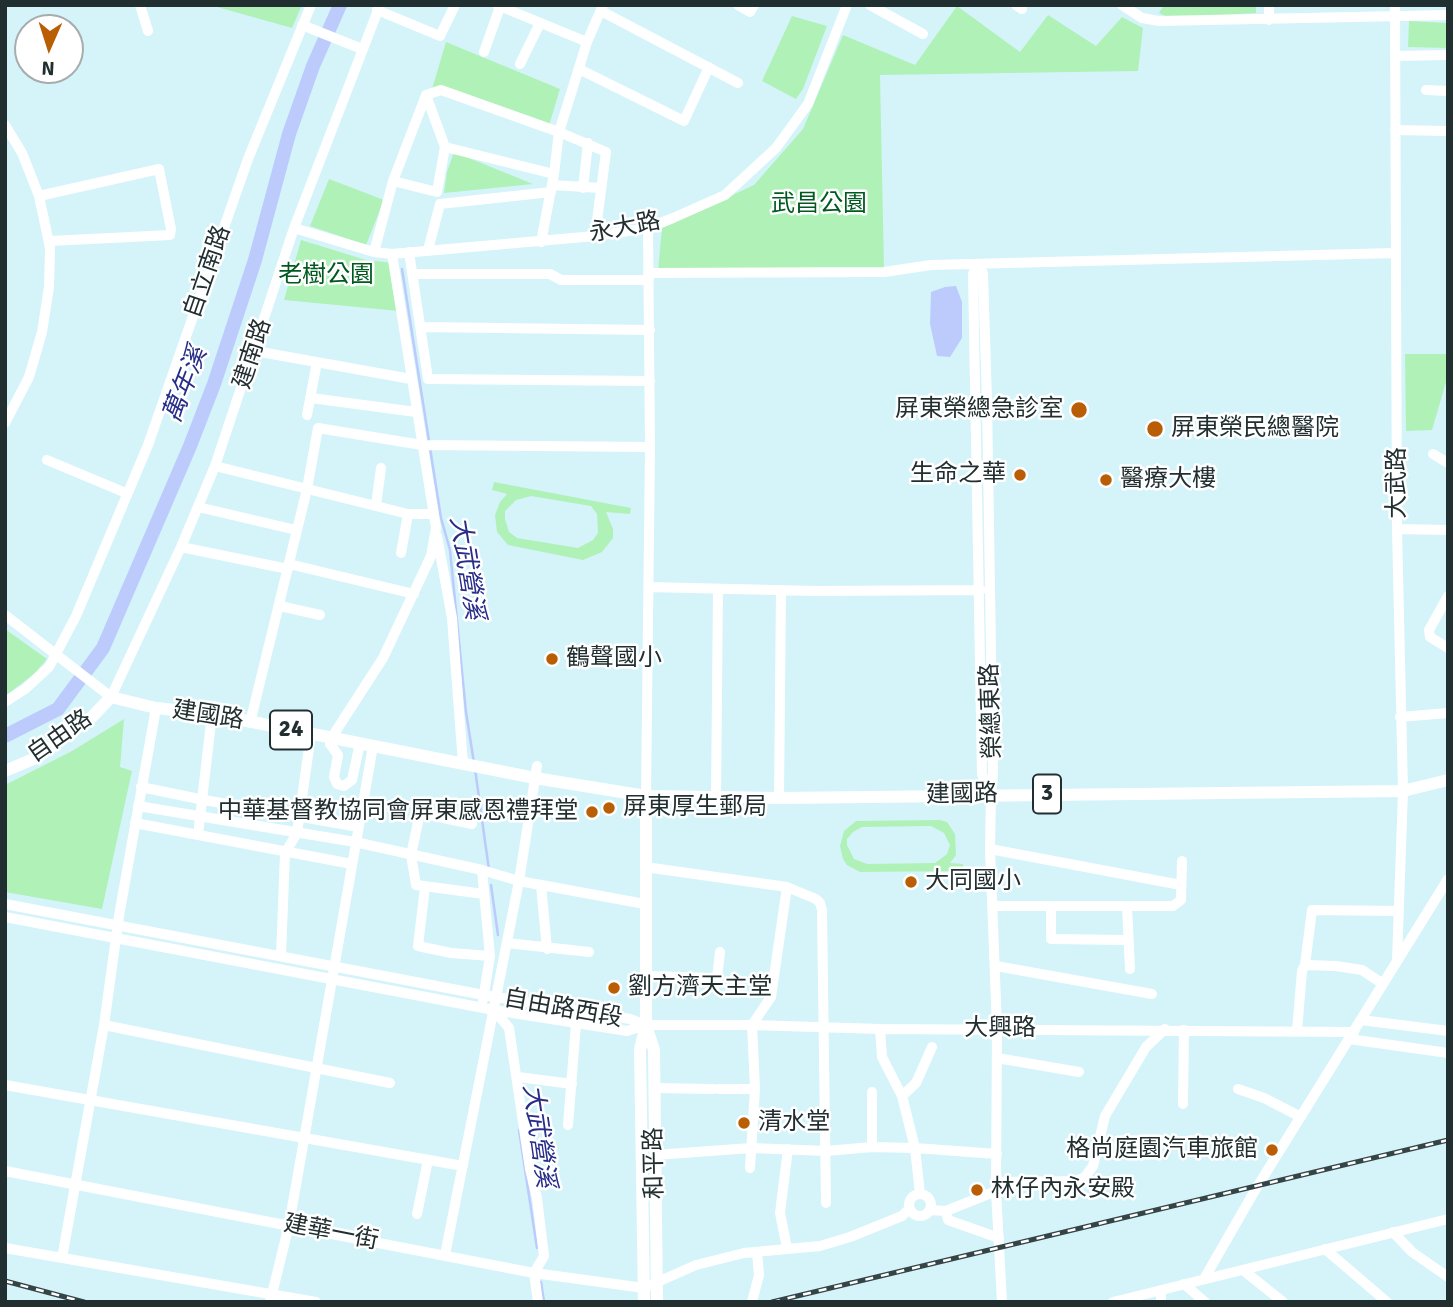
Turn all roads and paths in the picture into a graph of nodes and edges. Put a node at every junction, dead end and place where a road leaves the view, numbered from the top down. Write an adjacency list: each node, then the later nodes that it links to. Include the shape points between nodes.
1 (140, 5): 18 (street)
2 (456, 5): 10 (street, via 437,36)
3 (738, 5): 12 (street)
4 (847, 5): 47 (street, 永大路, via 808,104 776,148 725,195)
5 (870, 5): 19 (street)
6 (1122, 5): 15 (street, via 1149,21)
7 (1269, 5): 15 (street)
8 (311, 6): 17 (street, 自立南路)
9 (499, 6): 16 (street); 22 (street)
10 (379, 7): 21 (street, 建南路)
11 (602, 8): 20 (street); 26 (street)
12 (752, 9)
13 (1395, 11): 14 (street); 15 (street); 24 (street, 大武路)
14 (1448, 15)
15 (1269, 20)
16 (540, 23): 20 (street); 25 (street)
17 (307, 27): 21 (street); 78 (street, 自立南路, via 248,159 163,405)
18 (148, 31)
19 (923, 34)
20 (587, 43): 27 (street)
21 (361, 49): 46 (street, 建南路)
22 (484, 52)
23 (1448, 55): 24 (street)
24 (1395, 56): 33 (street, 大武路)
25 (520, 64)
26 (709, 68): 27 (street, via 684,121); 28 (street)
27 (579, 69): 35 (street)
28 (738, 83)
29 (1426, 90): 30 (street)
30 (1448, 91)
31 (426, 95): 35 (street, via 441,90); 37 (street); 39 (street)
32 (5, 125): 44 (street)
33 (1395, 130): 34 (street); 54 (street, 大武路)
34 (1448, 131)
35 (559, 132): 36 (street); 38 (street)
36 (588, 144): 40 (street); 41 (street, via 606,152)
37 (445, 147): 38 (street); 43 (street)
38 (554, 174): 42 (street)
39 (393, 181): 43 (street); 52 (street)
40 (583, 188): 41 (street); 42 (street)
41 (601, 188): 48 (street)
42 (552, 189): 45 (street); 50 (street)
43 (437, 192): 45 (street)
44 (39, 195): 49 (street); 49 (street, via 159,169 170,235)
45 (440, 204): 51 (street)
46 (294, 228): 52 (street, 永大路); 62 (street, 建南路)
47 (648, 228): 48 (street, 永大路); 58 (street)
48 (595, 236): 50 (street, 永大路)
49 (50, 241): 69 (street, via 42,332 29,377)
50 (541, 242): 51 (street, 永大路)
51 (428, 250): 53 (street, 永大路)
52 (374, 252): 55 (street, 永大路)
53 (409, 252): 55 (street, 永大路); 57 (street)
54 (1395, 253): 56 (street); 84 (street, 大武路)
55 (392, 254): 64 (street)
56 (977, 264): 58 (street, via 884,272); 61 (street, 榮總東路, via 984,273)
57 (413, 274): 58 (street, via 550,274 561,280); 59 (street)
58 (649, 277): 60 (street)
59 (422, 327): 60 (street); 64 (street)
60 (650, 330): 65 (street)
61 (980, 341): 87 (street, 榮總東路); 87 (street, 榮總東路, via 987,401)
62 (255, 351): 63 (street); 75 (street, 建南路)
63 (317, 362): 64 (street); 66 (street)
64 (419, 374): 65 (street); 67 (street)
65 (650, 381): 71 (street)
66 (311, 398): 67 (street); 68 (street)
67 (416, 412): 70 (street)
68 (307, 415)
69 (5, 423)
70 (422, 445): 71 (street); 77 (street, via 318,428); 81 (street)
71 (650, 447): 91 (street)
72 (1433, 454): 74 (street)
73 (47, 460): 78 (street)
74 (1448, 463)
75 (215, 466): 77 (street); 80 (street, 建南路)
76 (381, 468): 79 (street)
77 (307, 489): 79 (street); 85 (street)
78 (126, 493): 101 (street, 自立南路)
79 (376, 505): 82 (street)
80 (198, 507): 85 (street); 88 (street, 建南路)
81 (433, 513): 82 (street); 83 (street)
82 (408, 514): 89 (street)
83 (436, 528): 95 (street, via 431,556); 112 (street)
84 (1397, 529): 86 (street); 107 (street, 大武路)
85 (296, 530): 90 (street)
86 (1448, 530)
87 (983, 531): 94 (street, 榮總東路)
88 (181, 547): 90 (street); 102 (street, 建南路)
89 (401, 553)
90 (289, 566): 95 (street); 97 (street)
91 (649, 587): 92 (street); 119 (street)
92 (718, 589): 93 (street); 120 (street)
93 (781, 590): 94 (street); 121 (street)
94 (984, 590): 118 (street, 榮總東路)
95 (414, 594): 110 (street, via 383,659)
96 (1446, 599): 100 (street, via 1429,630 1430,637)
97 (280, 606): 99 (street); 108 (street)
98 (5, 615): 101 (street)
99 (320, 615)
100 (1448, 648)
101 (57, 655): 102 (street); 103 (street, 自立南路, via 37,678)
102 (111, 697): 104 (main road, 建國路 / 24); 113 (main road, 自由路, via 38,757)
103 (5, 702)
104 (156, 708): 106 (main road, 建國路 / 24); 116 (street)
105 (1448, 713): 107 (street)
106 (212, 714): 108 (main road, 建國路 / 24); 122 (street)
107 (1400, 717): 117 (street, 大武路)
108 (250, 723): 109 (main road, 建國路 / 24)
109 (311, 734): 110 (main road, 建國路 / 24); 125 (street)
110 (332, 737): 111 (main road, 建國路 / 24); 111 (street, via 338,755 334,781 344,786 352,780)
111 (367, 744): 112 (main road, 建國路 / 24); 128 (street)
112 (470, 765): 114 (main road, 建國路 / 24)
113 (5, 771)
114 (536, 772): 119 (main road, 建國路 / 24); 140 (street)
115 (1448, 780): 117 (main road, 建國路 / 3)
116 (141, 787): 122 (street); 123 (street)
117 (1403, 791): 118 (main road, 建國路 / 3); 152 (street, 大武路)
118 (991, 795): 121 (main road, 建國路 / 3); 132 (street, 榮總東路)
119 (646, 796): 120 (main road, 建國路 / 3); 137 (main road, 和平路)
120 (716, 798): 121 (main road, 建國路 / 3)
121 (779, 798)
122 (204, 800): 124 (street); 125 (street)
123 (138, 806): 124 (street); 126 (street)
124 (200, 818): 129 (street); 130 (street)
125 (300, 818): 128 (street); 129 (street)
126 (135, 823): 130 (street); 154 (street)
127 (472, 824): 134 (street, via 420,813)
128 (359, 827): 131 (street)
129 (298, 833): 131 (street); 133 (street)
130 (198, 835): 133 (street)
131 (355, 842): 134 (street); 136 (street)
132 (990, 849): 142 (street); 149 (street, 榮總東路)
133 (285, 853): 136 (street); 161 (street)
134 (411, 855): 138 (street); 143 (street, via 416,885)
135 (1182, 861): 142 (street)
136 (352, 864): 166 (street)
137 (645, 867): 144 (street); 148 (main road, 和平路)
138 (487, 872): 140 (street); 146 (street)
139 (1448, 878): 145 (street)
140 (519, 881): 141 (street); 157 (street)
141 (541, 885): 148 (street); 158 (street)
142 (1181, 885): 151 (street, via 1181,900 1173,906)
143 (425, 887): 146 (street); 162 (street, via 418,946)
144 (787, 887): 179 (street, via 771,997); 181 (street, via 816,899 822,909)
145 (1443, 892): 163 (street)
146 (484, 894): 162 (street)
147 (5, 904): 154 (street, 自由路西段)
148 (645, 904): 168 (main road, 和平路)
149 (992, 906): 150 (street); 165 (street, 榮總東路)
150 (1051, 906): 151 (street); 156 (street, via 1051,939)
151 (1127, 906): 156 (street)
152 (1399, 911): 163 (street, 大武路); 164 (street, via 1312,910)
153 (5, 917): 155 (street, 自由路西段)
154 (118, 926): 155 (street); 161 (street, 自由路西段)
155 (117, 939): 169 (street, 自由路西段); 180 (street)
156 (1128, 940): 167 (street)
157 (507, 943): 158 (street); 173 (street)
158 (547, 949): 159 (street)
159 (589, 952)
160 (720, 952): 168 (street, via 717,978)
161 (281, 956): 166 (street, 自由路西段)
162 (490, 956): 172 (street)
163 (1397, 961): 170 (street)
164 (1305, 965): 170 (street, via 1362,970); 186 (street)
165 (996, 966): 171 (street); 182 (street, 榮總東路)
166 (335, 967): 169 (street); 172 (street, 自由路西段)
167 (1130, 969)
168 (646, 976): 178 (main road, 和平路)
169 (332, 979): 174 (street, 自由路西段); 192 (street)
170 (1383, 984): 176 (street)
171 (1152, 994)
172 (484, 995): 173 (street, 自由路西段); 174 (street)
173 (497, 998): 175 (street); 178 (street, 自由路西段)
174 (482, 1007): 175 (street, 自由路西段)
175 (494, 1010): 177 (street, 自由路西段); 194 (street, via 509,1028); 216 (street)
176 (1361, 1020): 187 (street); 188 (street)
177 (576, 1024): 178 (street, 自由路西段, via 627,1031); 196 (street)
178 (646, 1025): 179 (street, 大興路); 198 (main road, 和平路, via 654,1050); 244 (main road, 和平路, via 640,1049)
179 (752, 1025): 181 (street, 大興路); 199 (street)
180 (104, 1026): 192 (street); 203 (street)
181 (824, 1027): 183 (street, 大興路); 212 (street)
182 (997, 1028): 183 (street, 大興路); 184 (street, 大興路); 191 (street, 榮總東路)
183 (880, 1029): 202 (street, via 882,1057)
184 (1165, 1029): 185 (street, 大興路); 220 (street, via 1146,1047 1105,1116 1093,1166 1085,1177)
185 (1184, 1030): 186 (street, 大興路); 204 (street)
186 (1297, 1031): 188 (street, 大興路)
187 (1448, 1031)
188 (1351, 1035): 190 (street, 大興路); 205 (street)
189 (932, 1047): 202 (street, via 916,1083)
190 (1448, 1053)
191 (997, 1058): 193 (street); 213 (street, 榮總東路)
192 (316, 1068): 195 (street); 207 (street)
193 (1079, 1072)
194 (518, 1077): 196 (street); 238 (street, via 544,1256)
195 (390, 1083)
196 (572, 1084): 206 (street)
197 (5, 1085): 203 (street)
198 (654, 1088): 199 (street); 214 (main road, 和平路)
199 (755, 1089): 209 (street)
200 (1238, 1089): 205 (street)
201 (872, 1093): 208 (street)
202 (902, 1096): 210 (street)
203 (91, 1099): 207 (street); 219 (street)
204 (1183, 1104)
205 (1301, 1116): 240 (street)
206 (568, 1125)
207 (304, 1139): 215 (street); 228 (street)
208 (872, 1147): 210 (street); 212 (street)
209 (751, 1148): 211 (street); 214 (street); 217 (street)
210 (915, 1148): 213 (street); 221 (street)
211 (788, 1149): 212 (street); 232 (street, via 780,1213)
212 (826, 1151): 222 (street)
213 (997, 1154): 220 (street, 榮總東路)
214 (655, 1155): 241 (main road, 和平路)
215 (428, 1160): 216 (street); 226 (street)
216 (463, 1166): 235 (street)
217 (750, 1168)
218 (5, 1171): 219 (street, 建華一街)
219 (75, 1183): 228 (street, 建華一街); 236 (street)
220 (996, 1186): 225 (street); 230 (street, 榮總東路)
221 (920, 1194): 223 (street, via 911,1199); 224 (street, via 929,1199)
222 (826, 1203)
223 (909, 1209): 224 (street, via 918,1216); 232 (street, 建華一街, via 850,1237 820,1246)
224 (930, 1210): 225 (street)
225 (946, 1211): 230 (street, via 948,1220)
226 (417, 1213)
227 (1448, 1219): 229 (street)
228 (289, 1225): 235 (street, 建華一街); 245 (street)
229 (1393, 1232): 233 (street); 239 (street)
230 (999, 1238): 250 (street, 榮總東路)
231 (5, 1248): 236 (street)
232 (787, 1248): 234 (street, 建華一街)
233 (1325, 1249): 237 (street); 255 (street)
234 (757, 1252): 241 (street, 建華一街, via 696,1265); 249 (street, via 759,1275)
235 (445, 1255): 238 (street, 建華一街)
236 (62, 1258): 245 (street)
237 (1243, 1269): 240 (street); 254 (street)
238 (534, 1273): 244 (street, 建華一街); 247 (street)
239 (1448, 1277)
240 (1205, 1279): 242 (street)
241 (657, 1283): 244 (street, 建華一街); 248 (main road, 和平路)
242 (1184, 1284): 243 (street); 253 (street)
243 (1161, 1290): 251 (street); 252 (street)
244 (644, 1295)
245 (270, 1298): 246 (street)
246 (316, 1302)
247 (538, 1302)
248 (657, 1302)
249 (752, 1302)
250 (1002, 1302)
251 (1113, 1302)
252 (1161, 1302)
253 (1205, 1302)
254 (1283, 1302)
255 (1387, 1302)

